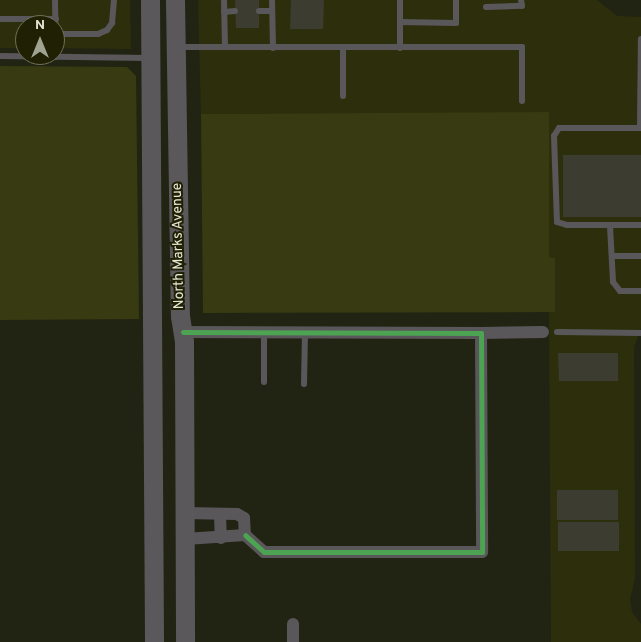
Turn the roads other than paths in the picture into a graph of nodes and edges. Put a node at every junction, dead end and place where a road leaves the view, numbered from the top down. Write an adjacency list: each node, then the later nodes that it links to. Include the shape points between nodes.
1 (56, 0): 15 (lane)
2 (114, 0): 19 (lane, via 112,23 107,30 98,34)
3 (150, 0): 29 (main road, North Marks Avenue)
4 (175, 0): 21 (main road, North Marks Avenue)
5 (224, 0): 14 (lane)
6 (272, 0): 13 (lane)
7 (400, 0): 18 (lane)
8 (456, 0): 18 (lane, via 456,23)
9 (522, 0): 10 (lane, via 522,6)
10 (486, 7)
11 (235, 11): 14 (lane)
12 (259, 11): 13 (lane)
13 (272, 11): 23 (lane)
14 (224, 12): 22 (lane)
15 (56, 15)
16 (0, 19): 17 (lane)
17 (15, 19)
18 (400, 22): 25 (lane)
19 (65, 34)
20 (641, 39): 32 (lane)
21 (176, 47): 22 (lane); 38 (main road, North Marks Avenue)
22 (225, 48): 23 (lane)
23 (273, 48): 24 (lane)
24 (343, 48): 25 (lane); 30 (lane)
25 (400, 48): 31 (lane, via 522,47)
26 (0, 56): 27 (lane)
27 (15, 56)
28 (65, 57): 29 (lane)
29 (151, 58): 53 (main road, North Marks Avenue)
30 (343, 96)
31 (522, 101)
32 (640, 128): 34 (lane, via 559,128 554,136 557,222)
33 (641, 225): 34 (lane)
34 (610, 226): 35 (lane)
35 (612, 256): 36 (lane); 37 (lane, via 613,282 620,291)
36 (641, 256)
37 (641, 290)
38 (182, 332): 39 (street); 47 (main road, North Marks Avenue)
39 (264, 332): 42 (street); 45 (lane)
40 (544, 332): 43 (street)
41 (557, 332): 44 (lane)
42 (305, 333): 43 (street); 46 (lane)
43 (481, 333): 49 (street, via 482,552 264,552)
44 (641, 333)
45 (264, 382)
46 (304, 384)
47 (185, 513): 48 (street); 51 (main road, North Marks Avenue)
48 (220, 514): 49 (street, via 244,518); 50 (street)
49 (245, 534): 50 (street)
50 (221, 538): 51 (street)
51 (185, 539): 54 (main road, North Marks Avenue)
52 (293, 624): 55 (street)
53 (154, 642)
54 (185, 642)
55 (293, 642)

